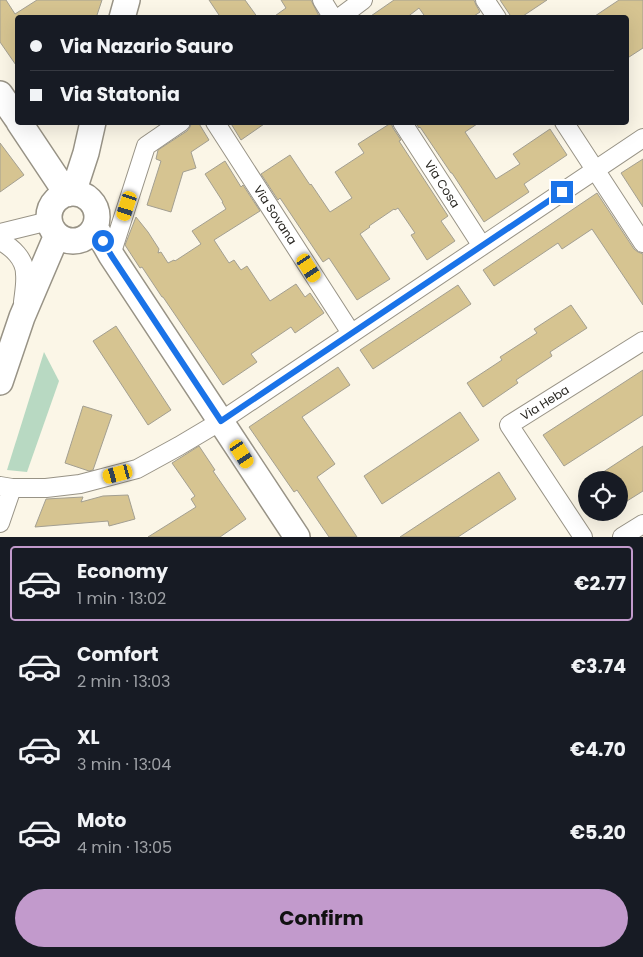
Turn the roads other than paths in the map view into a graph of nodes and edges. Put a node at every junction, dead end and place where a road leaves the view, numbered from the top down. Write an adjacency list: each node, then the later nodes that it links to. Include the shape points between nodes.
1 (127, 0): 5 (main road)
2 (322, 0): 6 (street)
3 (363, 0): 7 (street)
4 (485, 0): 8 (street)
5 (123, 15)
6 (331, 15)
7 (343, 15)
8 (495, 15)
9 (24, 125): 18 (main road)
10 (92, 125): 16 (main road)
11 (177, 125): 25 (street, via 146,146)
12 (217, 125): 27 (street, Via Sovana)
13 (404, 125): 24 (street, Via Cosa)
14 (566, 125): 17 (street)
15 (643, 138): 17 (street)
16 (86, 153): 18 (main road); 19 (main road, via 92,169)
17 (595, 170): 23 (street); 24 (street)
18 (70, 193): 19 (main road, via 85,196 94,204); 20 (main road, via 53,204 49,215)
19 (92, 225): 20 (main road, via 79,240 71,241); 25 (main road); 26 (main road, via 70,256 52,270)
20 (53, 228): 21 (street); 26 (main road)
21 (0, 233)
22 (0, 240): 26 (street, via 15,251 26,273)
23 (643, 244)
24 (482, 246): 27 (street)
25 (111, 255): 30 (main road)
26 (22, 317): 29 (main road)
27 (351, 334): 30 (street)
28 (643, 341): 35 (street, Via Heba, via 509,425)
29 (0, 382)
30 (221, 421): 31 (street, via 137,468 80,484 46,488); 34 (main road)
31 (6, 487): 32 (street)
32 (0, 523)
33 (643, 524): 36 (street)
34 (297, 537)
35 (583, 537)
36 (622, 537)

